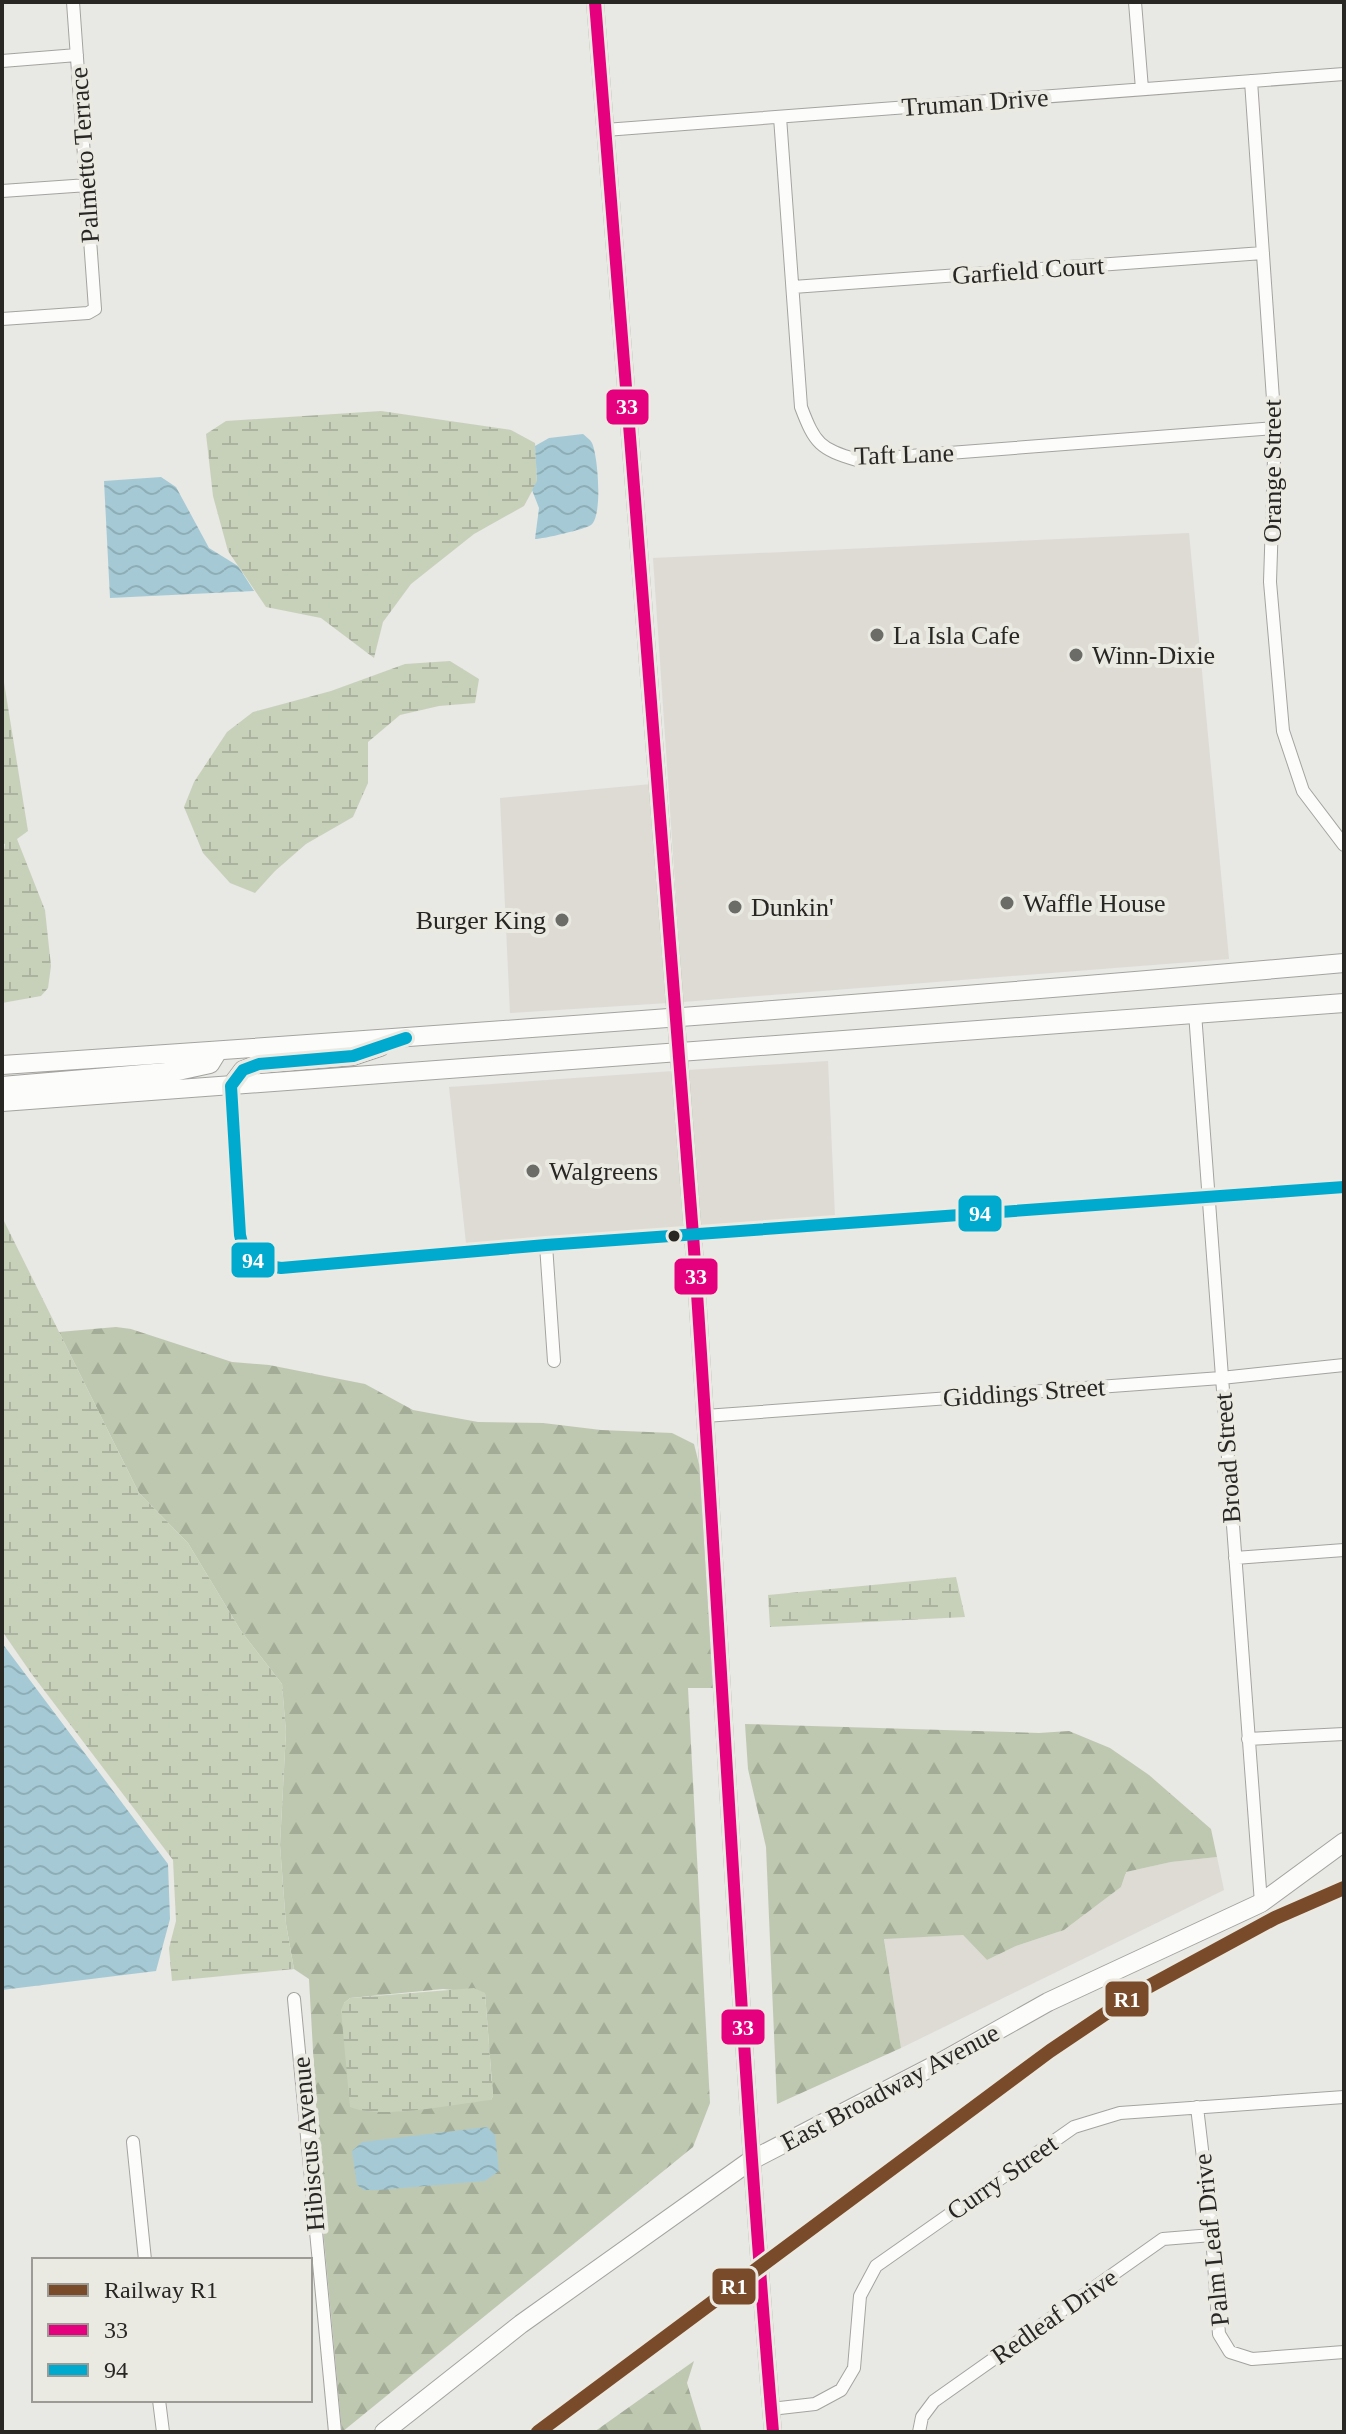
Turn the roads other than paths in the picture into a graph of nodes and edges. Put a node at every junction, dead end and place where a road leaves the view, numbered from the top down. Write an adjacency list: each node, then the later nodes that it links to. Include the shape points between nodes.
1 (73, 2): 4 (street, Palmetto Terrace)
2 (595, 2): 10 (street)
3 (1135, 2): 8 (street)
4 (77, 55): 5 (street); 11 (street, Palmetto Terrace)
5 (2, 61)
6 (1344, 74): 7 (street, Truman Drive)
7 (1251, 81): 8 (street, Truman Drive); 13 (street, Orange Street)
8 (1142, 89): 9 (street, Truman Drive)
9 (780, 117): 10 (street, Truman Drive); 14 (street, Taft Lane)
10 (605, 130): 21 (street)
11 (88, 185): 12 (street); 15 (street, Palmetto Terrace, via 95,309)
12 (2, 191)
13 (1263, 253): 14 (street, Garfield Court); 16 (street, Orange Street)
14 (793, 287): 16 (street, Taft Lane, via 801,407 826,451 857,460)
15 (2, 319)
16 (1275, 428): 17 (street, Orange Street, via 1270,582 1283,731 1303,791)
17 (1344, 842)
18 (1344, 963): 21 (main road)
19 (1344, 1003): 20 (main road)
20 (1195, 1013): 24 (main road); 30 (street, Broad Street)
21 (676, 1016): 22 (main road); 24 (street)
22 (406, 1038): 23 (main road); 27 (main road, via 353,1056 259,1064 243,1070)
23 (218, 1051): 25 (main road); 26 (main road, via 210,1064 178,1071)
24 (679, 1053): 27 (main road); 31 (street)
25 (2, 1065)
26 (2, 1086)
27 (231, 1086): 28 (main road); 32 (street, via 240,1235 251,1261 281,1268)
28 (2, 1102)
29 (1344, 1187): 30 (street)
30 (1208, 1199): 31 (street); 35 (street, Broad Street)
31 (693, 1236): 32 (street); 36 (street)
32 (546, 1245): 33 (street)
33 (554, 1361)
34 (1344, 1365): 35 (street, Giddings Street)
35 (1221, 1378): 36 (street, Giddings Street); 38 (street, Broad Street)
36 (705, 1416): 47 (street)
37 (1344, 1550): 38 (street)
38 (1235, 1558): 40 (street, Broad Street)
39 (1344, 1734): 40 (street)
40 (1248, 1739): 42 (street, Broad Street)
41 (1344, 1842): 42 (main road, East Broadway Avenue)
42 (1261, 1903): 47 (main road, East Broadway Avenue, via 1048,2002)
43 (294, 1999): 54 (street, Hibiscus Avenue)
44 (1344, 2097): 45 (street, Curry Street)
45 (1197, 2107): 48 (street, Palm Leaf Drive); 52 (street, Curry Street, via 1120,2113 1074,2127 876,2266 860,2296 854,2368 841,2390 815,2404)
46 (133, 2142): 49 (street)
47 (750, 2161): 52 (street); 55 (main road, East Broadway Avenue, via 521,2324)
48 (1212, 2235): 50 (street, Palm Leaf Drive, via 1219,2334 1230,2352 1252,2359); 57 (street, Redleaf Drive, via 1163,2239 934,2401)
49 (145, 2258)
50 (1344, 2352)
51 (159, 2402): 53 (street)
52 (771, 2409): 56 (street)
53 (163, 2432)
54 (335, 2432)
55 (384, 2432)
56 (773, 2432)
57 (919, 2432)

